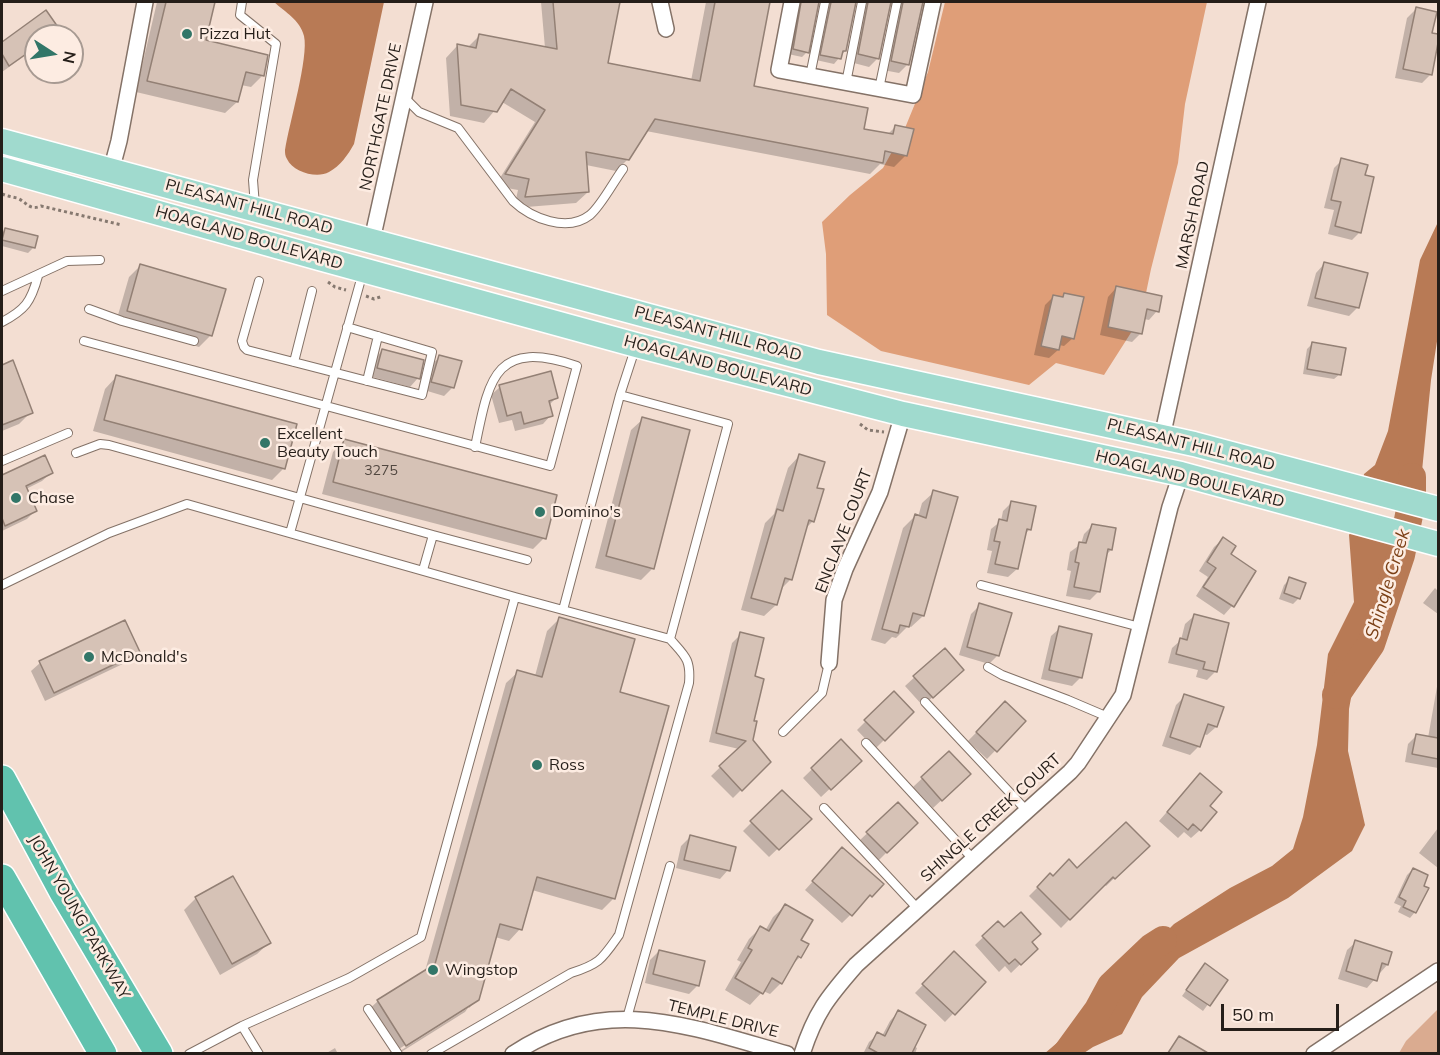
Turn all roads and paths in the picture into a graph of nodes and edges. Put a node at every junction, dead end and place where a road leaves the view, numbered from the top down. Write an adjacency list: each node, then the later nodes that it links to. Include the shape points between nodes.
1 (145, 2): 20 (street)
2 (242, 2): 22 (lane, via 240,15 276,44 253,180)
3 (425, 2): 15 (street, NORTHGATE DRIVE)
4 (660, 2): 11 (street)
5 (792, 2): 12 (street, via 779,70)
6 (825, 2): 12 (lane)
7 (862, 2): 13 (lane)
8 (897, 2): 14 (lane)
9 (933, 2): 14 (street, via 913,95)
10 (1258, 2): 45 (street, MARSH ROAD)
11 (666, 29)
12 (810, 76): 13 (street)
13 (846, 83): 14 (street)
14 (879, 89)
15 (404, 97): 19 (lane, via 419,112 458,128 513,201 533,216 564,223 590,215); 24 (street, NORTHGATE DRIVE)
16 (2, 141): 20 (main road, PLEASANT HILL ROAD)
17 (2, 157): 20 (main road, via 77,177 95,177)
18 (2, 169): 26 (main road, HOAGLAND BOULEVARD)
19 (623, 169)
20 (111, 171): 22 (main road, PLEASANT HILL ROAD)
21 (2, 194): 23 (path, via 20,199 27,206)
22 (255, 209): 24 (main road, PLEASANT HILL ROAD)
23 (128, 226)
24 (372, 240): 26 (main road); 45 (main road, PLEASANT HILL ROAD, via 819,362)
25 (100, 260): 27 (lane, via 67,261)
26 (364, 270): 33 (lane); 37 (main road, HOAGLAND BOULEVARD)
27 (38, 276): 29 (lane); 32 (lane, via 30,301 18,314)
28 (259, 281): 38 (lane, via 242,341 244,347)
29 (2, 291)
30 (312, 291): 38 (lane)
31 (90, 309): 36 (lane)
32 (2, 322)
33 (347, 327): 34 (lane); 39 (lane)
34 (378, 336): 40 (lane); 40 (lane, via 432,352 422,394)
35 (84, 341): 42 (lane)
36 (194, 341)
37 (636, 345): 41 (lane); 43 (main road, HOAGLAND BOULEVARD)
38 (294, 363): 39 (lane)
39 (335, 373): 40 (lane); 42 (lane)
40 (367, 381)
41 (620, 395): 62 (lane); 64 (lane, via 728,424)
42 (326, 406): 46 (lane); 52 (lane)
43 (903, 414): 47 (main road, HOAGLAND BOULEVARD); 65 (street, ENCLAVE COURT, via 880,492 834,600)
44 (68, 433): 50 (lane)
45 (1162, 437): 47 (main road, via 1129,449); 49 (main road, PLEASANT HILL ROAD)
46 (475, 447): 46 (lane, via 550,466 577,366 532,356 506,363 492,381)
47 (1077, 451): 51 (main road, HOAGLAND BOULEVARD)
48 (76, 453): 52 (lane, via 100,444 109,445)
49 (1243, 457): 51 (main road, via 1208,460); 53 (main road, PLEASANT HILL ROAD)
50 (2, 461)
51 (1181, 474): 56 (main road, HOAGLAND BOULEVARD); 63 (street, SHINGLE CREEK COURT)
52 (300, 497): 54 (lane); 55 (lane)
53 (1438, 509)
54 (290, 533): 58 (lane); 59 (lane, via 187,504 109,533)
55 (433, 535): 57 (lane); 58 (lane)
56 (1438, 544)
57 (526, 560)
58 (423, 570): 61 (lane)
59 (2, 585)
60 (981, 585): 63 (lane)
61 (515, 597): 62 (lane); 81 (lane, via 421,937 349,978)
62 (563, 610): 64 (lane)
63 (1140, 627): 68 (street, SHINGLE CREEK COURT, via 1123,695)
64 (670, 639): 87 (lane, via 688,659 688,683 620,935 602,959)
65 (829, 663): 69 (lane, via 822,693)
66 (988, 667): 68 (lane)
67 (925, 702): 73 (lane)
68 (1108, 717): 73 (street, SHINGLE CREEK COURT, via 1078,763)
69 (783, 732)
70 (866, 743): 74 (lane)
71 (2, 779): 83 (highway, JOHN YOUNG PARKWAY, via 69,902)
72 (824, 808): 77 (lane)
73 (1027, 811): 74 (street, SHINGLE CREEK COURT)
74 (973, 859): 77 (street, SHINGLE CREEK COURT)
75 (670, 866): 80 (lane)
76 (2, 878): 82 (highway)
77 (918, 909): 90 (street, SHINGLE CREEK COURT, via 856,965 828,997 812,1024)
78 (1438, 971): 91 (street)
79 (368, 1009): 86 (lane)
80 (627, 1018): 88 (street, TEMPLE DRIVE, via 576,1025); 89 (street, TEMPLE DRIVE, via 687,1026)
81 (242, 1026): 84 (lane); 85 (lane)
82 (103, 1053)
83 (159, 1053)
84 (189, 1053)
85 (259, 1053)
86 (398, 1053)
87 (431, 1053)
88 (513, 1053)
89 (787, 1053)
90 (802, 1053)
91 (1314, 1053)

